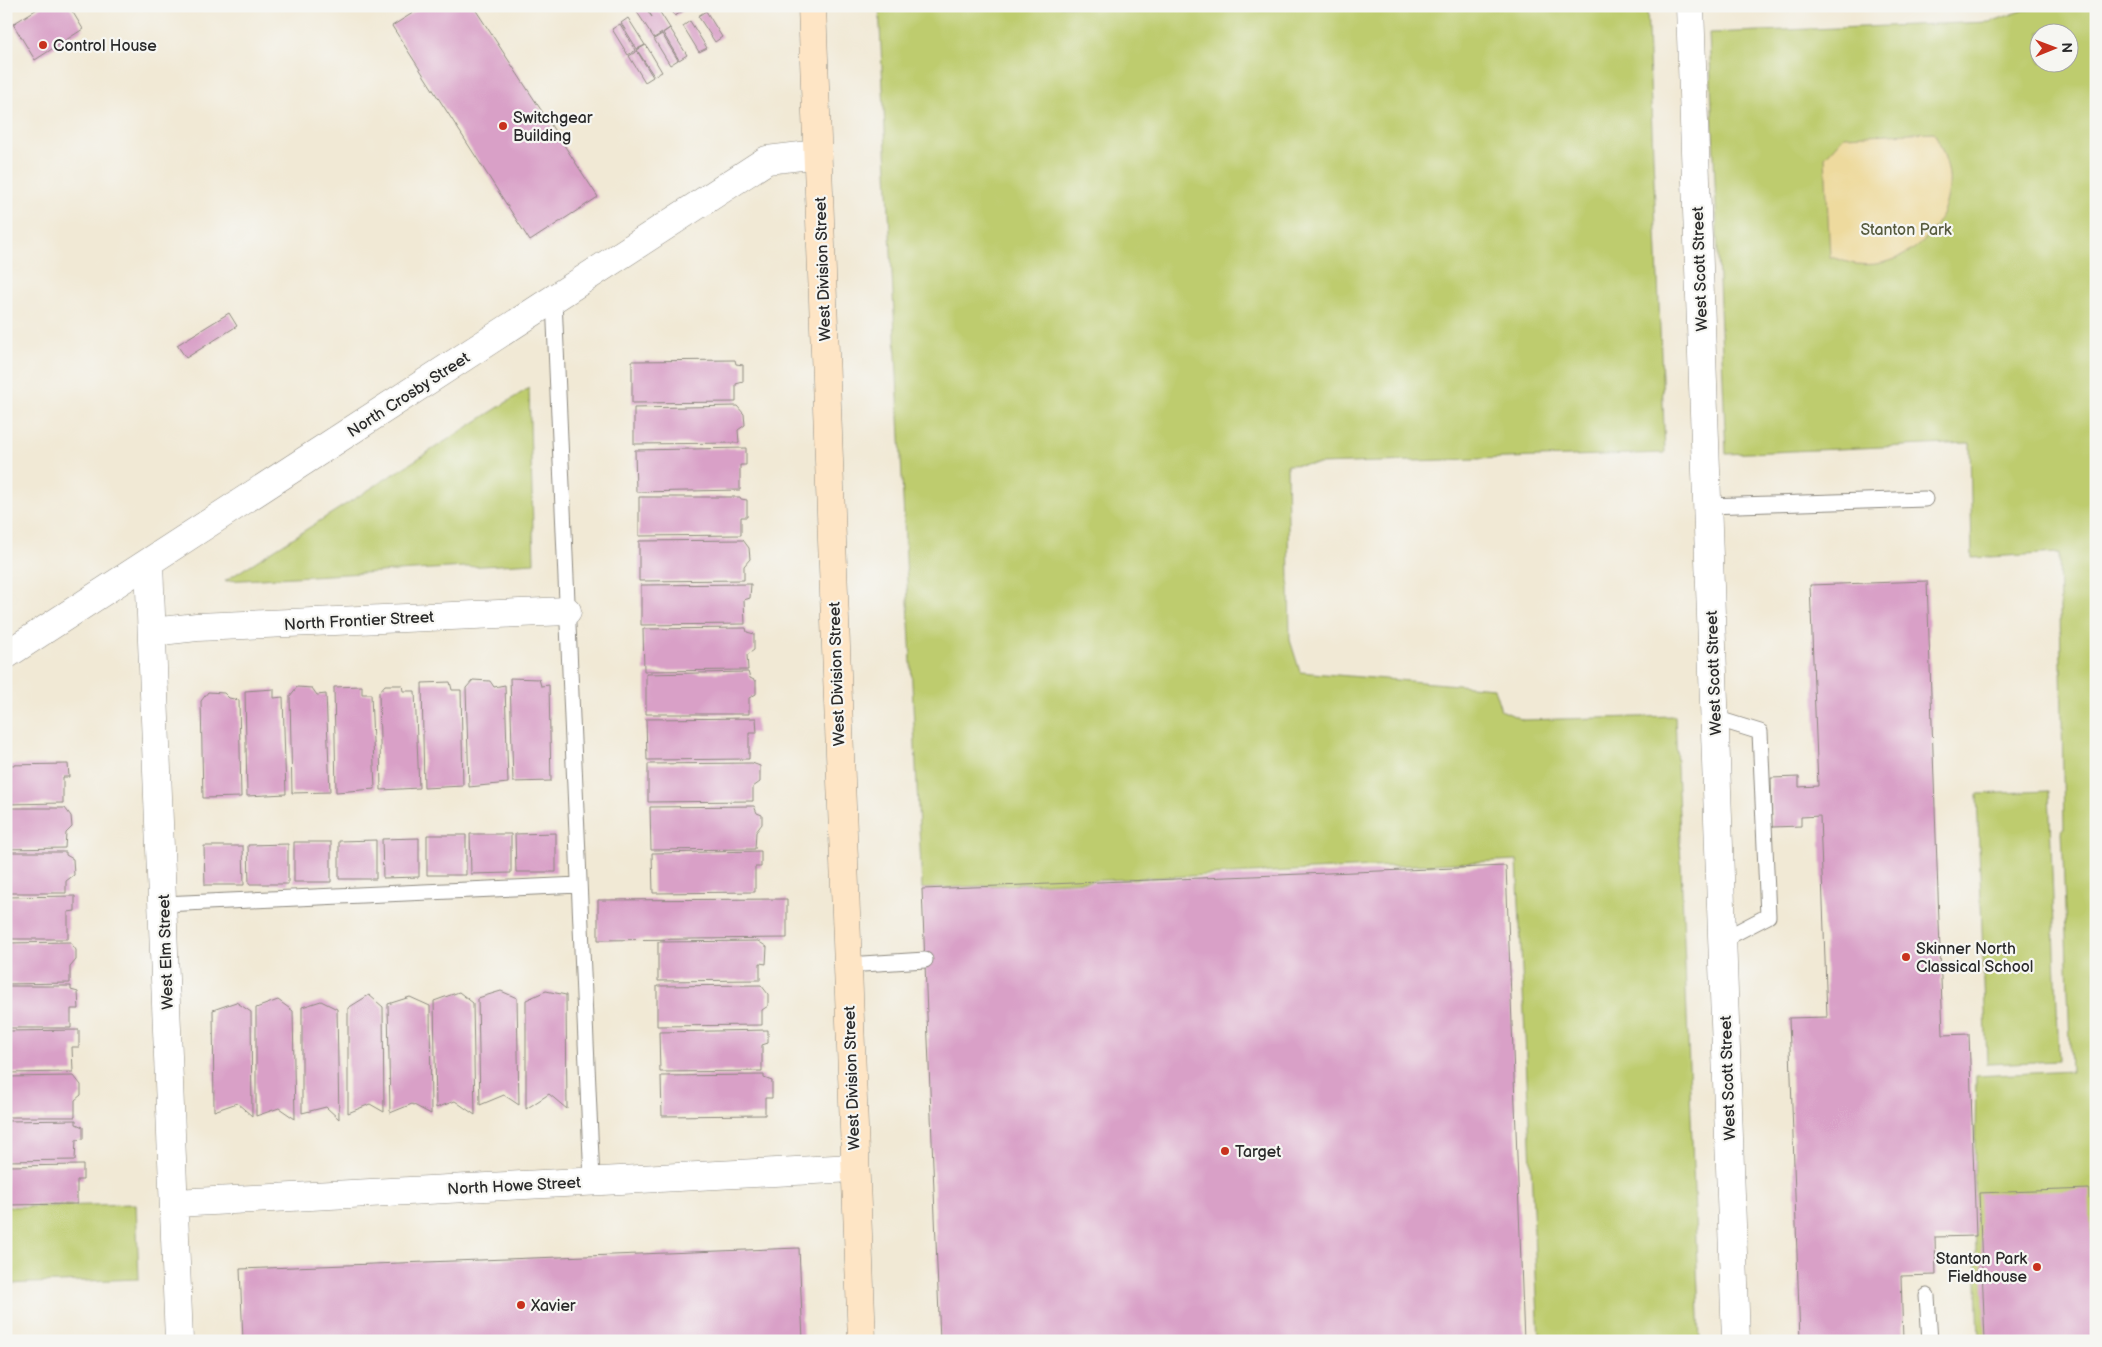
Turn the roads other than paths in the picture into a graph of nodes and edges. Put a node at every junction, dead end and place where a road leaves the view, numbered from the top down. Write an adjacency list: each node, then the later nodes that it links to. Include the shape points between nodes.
1 (812, 6): 3 (main road, West Division Street)
2 (1690, 6): 6 (street, West Scott Street)
3 (818, 154): 4 (street, North Crosby Street, via 767,160); 16 (main road, West Division Street)
4 (554, 300): 7 (street, North Crosby Street); 8 (lane)
5 (1924, 499): 6 (lane)
6 (1706, 506): 11 (street, West Scott Street)
7 (149, 562): 9 (street, West Elm Street); 10 (street, North Crosby Street)
8 (567, 611): 9 (street, North Frontier Street, via 197,627); 12 (lane)
9 (152, 632): 13 (street, West Elm Street)
10 (6, 655)
11 (1715, 718): 14 (street, West Scott Street); 14 (lane, via 1760,732 1768,916)
12 (579, 885): 13 (lane); 18 (lane)
13 (163, 904): 19 (street, West Elm Street)
14 (1722, 940): 23 (street, West Scott Street)
15 (925, 960): 16 (lane)
16 (847, 965): 17 (main road, West Division Street)
17 (854, 1168): 18 (street, North Howe Street); 22 (main road, West Division Street)
18 (592, 1181): 19 (street, North Howe Street)
19 (174, 1203): 21 (street, West Elm Street)
20 (1927, 1296): 24 (lane)
21 (179, 1341)
22 (862, 1341)
23 (1736, 1341)
24 (1930, 1341)

